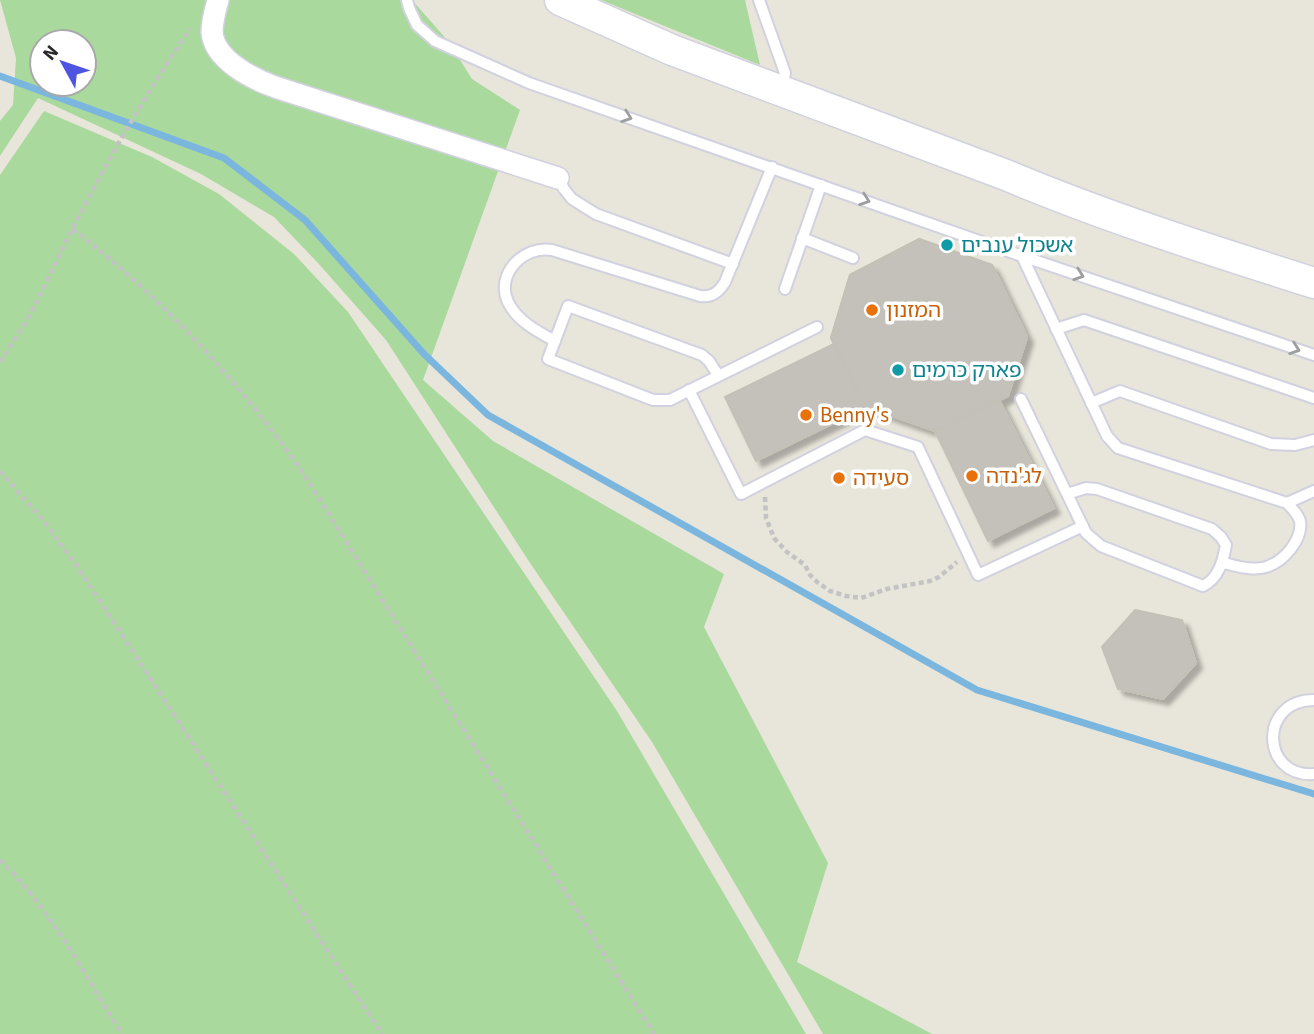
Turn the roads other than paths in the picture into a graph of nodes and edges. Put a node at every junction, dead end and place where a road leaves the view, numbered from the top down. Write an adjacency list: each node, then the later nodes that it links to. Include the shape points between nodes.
1 (218, 0): 7 (street, via 212,35 218,49 251,78)
2 (407, 0): 6 (lane, one-way to 6, via 417,26 435,41 529,83)
3 (560, 0): 5 (main road, via 672,50)
4 (759, 0): 5 (lane, via 785,73)
5 (781, 90): 13 (main road, via 1052,194)
6 (772, 167): 8 (lane); 12 (lane)
7 (558, 178): 12 (lane, via 572,199 596,214)
8 (821, 185): 9 (lane); 10 (lane, one-way to 10)
9 (802, 238): 11 (lane); 14 (lane)
10 (1022, 256): 16 (lane); 18 (lane, one-way to 18)
11 (853, 258)
12 (733, 264): 17 (lane, via 720,290 703,297 552,250 528,253 508,273 508,301 524,321)
13 (1314, 283)
14 (785, 289)
15 (817, 327): 19 (lane)
16 (1056, 329): 21 (lane, via 1084,320); 23 (lane)
17 (555, 341): 19 (lane, via 568,306 702,355); 20 (lane, via 548,359 653,400 670,400)
18 (1314, 355)
19 (718, 376): 20 (lane)
20 (690, 390): 28 (lane, via 741,494 864,430 918,447 978,575)
21 (1314, 398)
22 (1021, 399): 26 (lane)
23 (1091, 403): 24 (lane, via 1121,391 1270,444); 27 (lane, via 1118,448)
24 (1314, 440)
25 (1314, 491): 27 (lane)
26 (1067, 494): 28 (lane); 29 (lane, via 1097,489 1212,529 1226,545)
27 (1287, 503): 29 (lane, via 1300,522 1291,550 1281,560 1250,569)
28 (1083, 526): 29 (lane, via 1101,546 1203,586)
29 (1223, 563)
30 (1314, 700): 31 (lane, via 1286,709 1273,735 1275,752 1286,766 1301,774)
31 (1314, 774)

